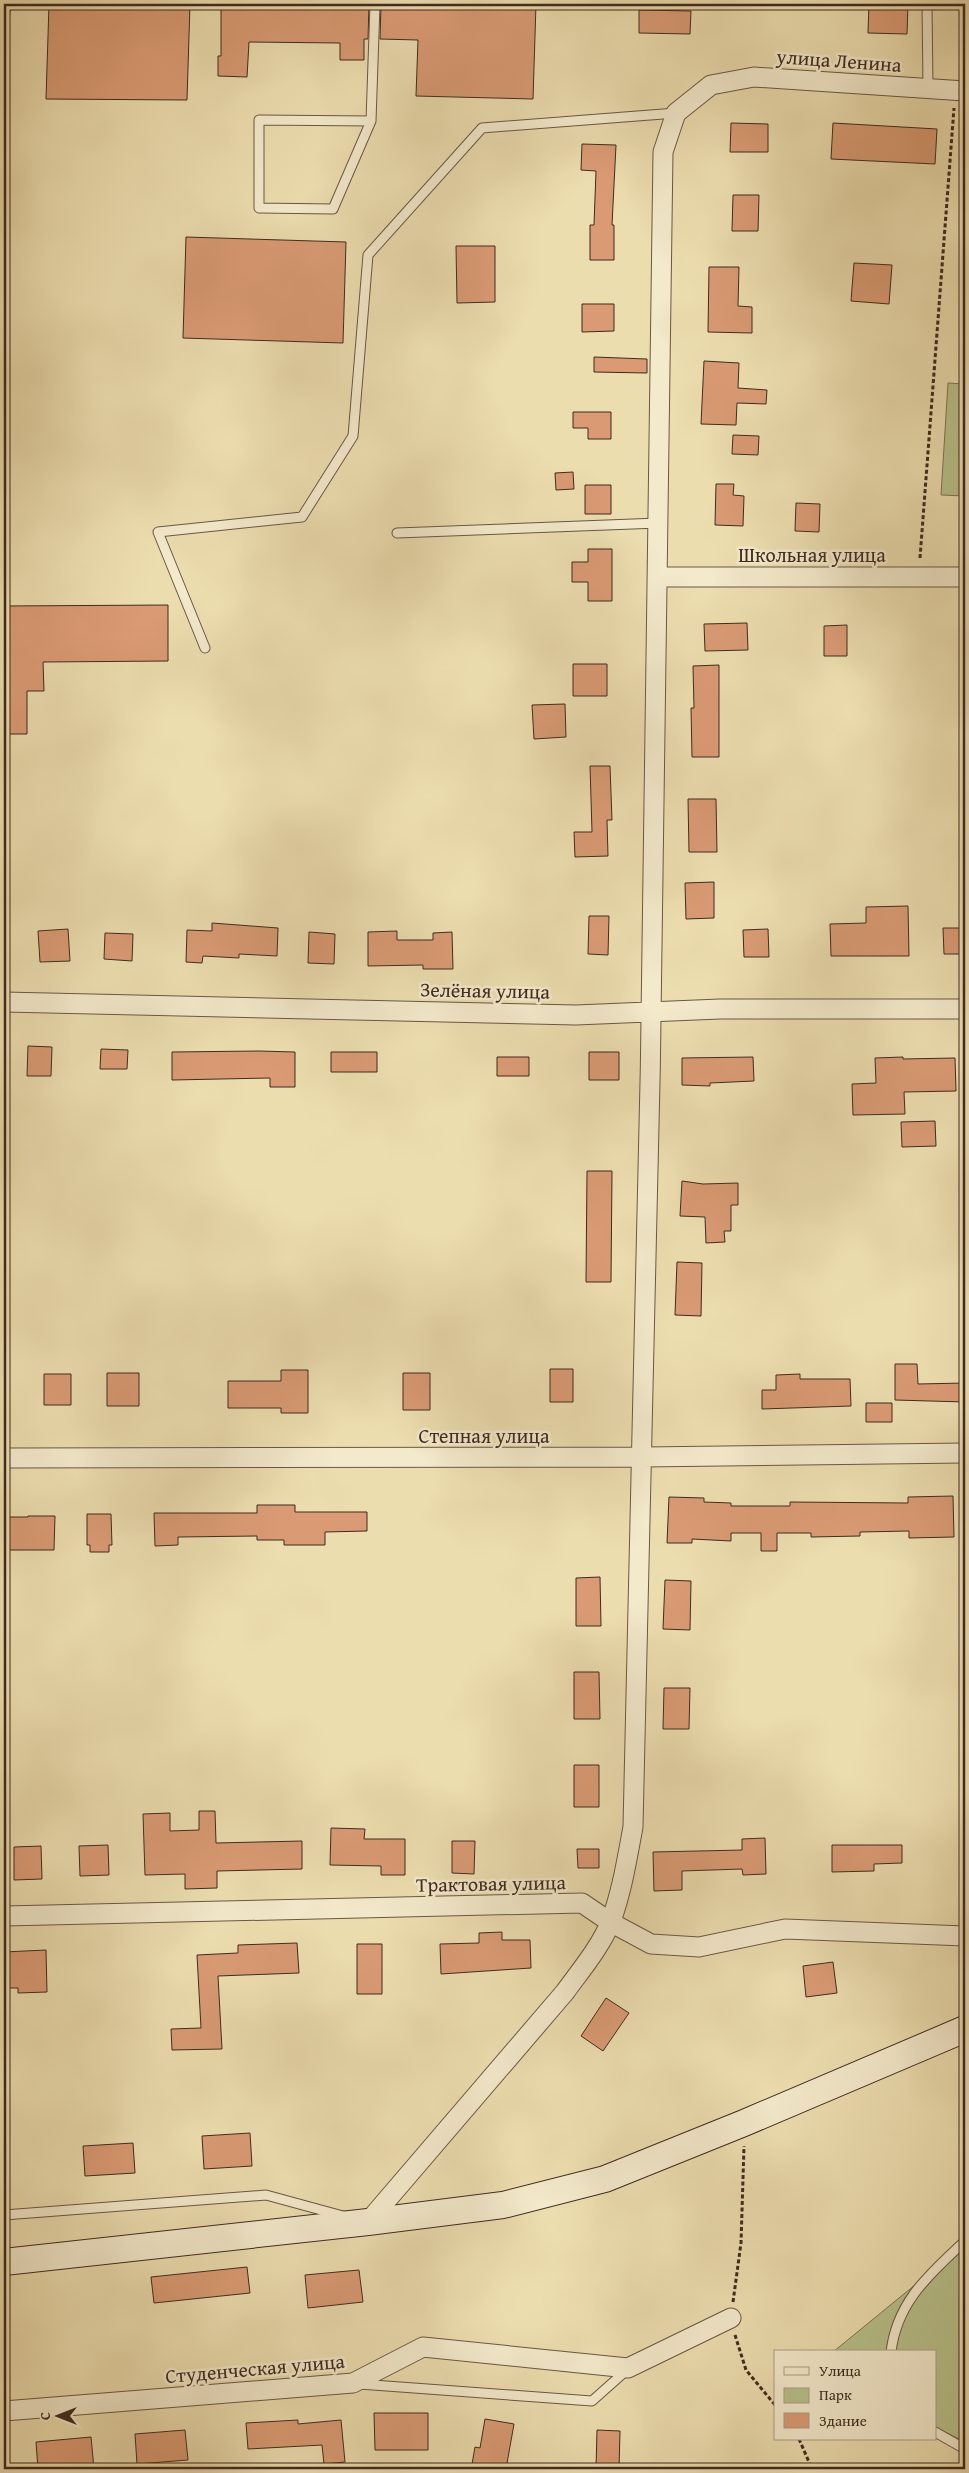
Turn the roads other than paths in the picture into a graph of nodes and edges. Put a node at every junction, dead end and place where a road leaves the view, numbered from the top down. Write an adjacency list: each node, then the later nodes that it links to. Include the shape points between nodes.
1 (7, 4): 4 (lane)
2 (375, 4): 8 (lane)
3 (926, 4): 5 (lane)
4 (4, 14)
5 (928, 88): 6 (street, улица Ленина); 7 (street, улица Ленина, via 754,78 711,85)
6 (960, 91)
7 (676, 113): 9 (street, via 663,152); 13 (lane, via 482,128 368,255 352,436 302,517 158,532)
8 (371, 122): 8 (lane, via 333,209 260,208 259,120)
9 (660, 523): 10 (lane); 11 (street)
10 (397, 534)
11 (660, 577): 12 (street, Школьная улица); 16 (street)
12 (965, 577)
13 (205, 648)
14 (4, 1002): 16 (street, Зелёная улица, via 576,1015)
15 (965, 1009): 16 (street, Зелёная улица)
16 (652, 1012): 18 (street)
17 (965, 1453): 18 (street, Степная улица)
18 (643, 1457): 19 (street, Степная улица); 21 (street, via 633,1827 624,1876)
19 (4, 1458)
20 (4, 1916): 21 (street, Трактовая улица, via 582,1903)
21 (610, 1922): 22 (street, Трактовая улица, via 651,1944 699,1947 785,1929); 25 (street, via 565,1992)
22 (965, 1936)
23 (965, 2029): 25 (main road, via 605,2179 503,2205)
24 (4, 2215): 25 (lane, via 266,2195)
25 (368, 2222): 27 (main road)
26 (965, 2241): 29 (lane, via 919,2285 899,2319)
27 (4, 2262)
28 (730, 2318): 30 (street)
29 (891, 2350)
30 (628, 2368): 31 (street, Студенческая улица, via 423,2348); 31 (lane, via 592,2401)
31 (352, 2384): 32 (street, Студенческая улица)
32 (4, 2411)
33 (936, 2433): 34 (lane)
34 (965, 2449)

